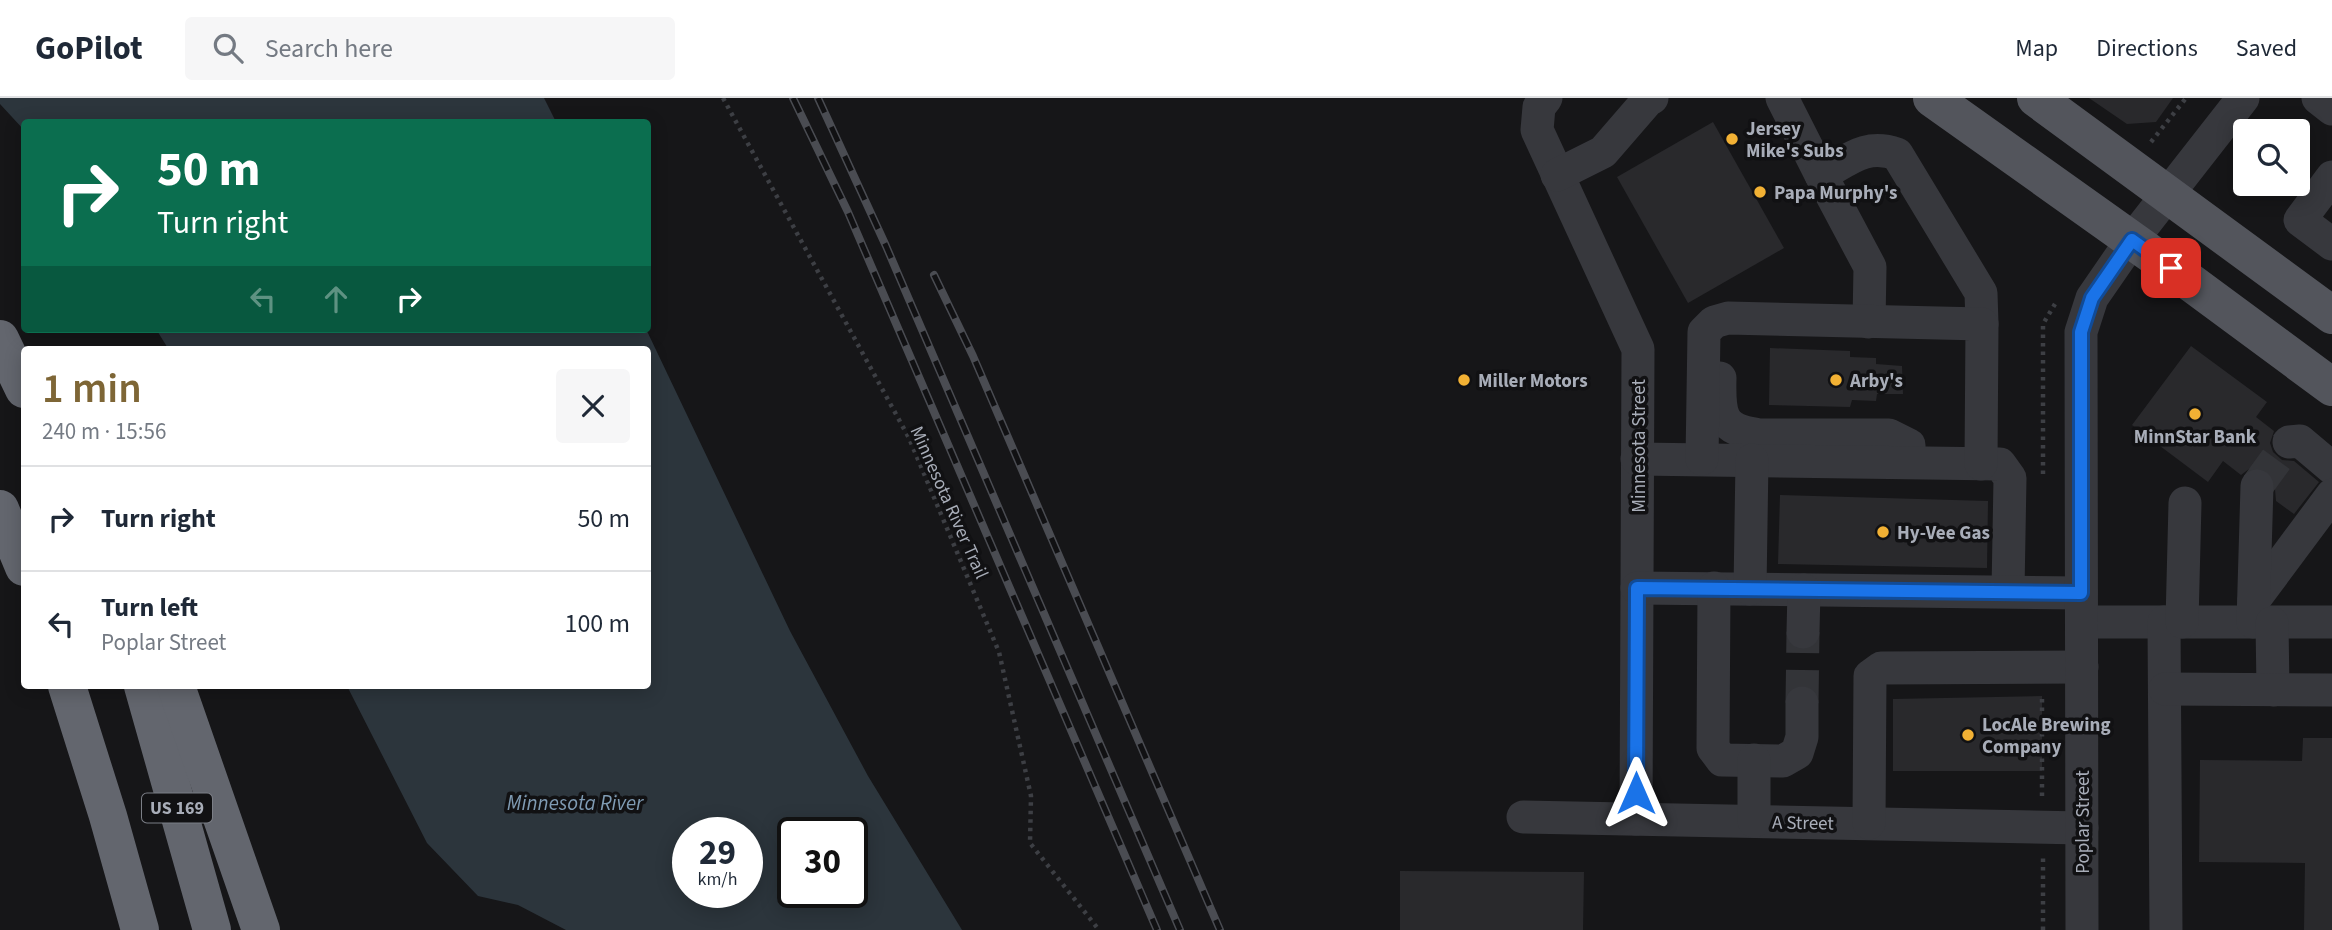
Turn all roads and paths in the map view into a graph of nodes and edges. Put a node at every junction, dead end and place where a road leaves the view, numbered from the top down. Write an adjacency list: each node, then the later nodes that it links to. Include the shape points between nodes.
1 (723, 98): 64 (path, Minnesota River Trail, via 909,438 999,652 1031,796 1030,843)
2 (1546, 98): 10 (street, Minnesota Street, via 1539,107 1537,130)
3 (1652, 98): 10 (street, via 1603,152)
4 (1782, 98): 11 (street)
5 (1932, 98): 14 (main road)
6 (2036, 98): 13 (main road)
7 (2243, 98): 13 (street, Poplar Street)
8 (2318, 98): 9 (street)
9 (2332, 109)
10 (1558, 174): 24 (street, Minnesota Street, via 1638,349)
11 (1821, 175): 18 (street, via 1870,267); 19 (street, via 1869,150 1897,154 1981,293)
12 (2332, 177): 15 (street, via 2300,220)
13 (2167, 194): 14 (street, Poplar Street); 16 (main road)
14 (2132, 240): 22 (main road); 40 (street, Poplar Street, via 2092,298 2081,332)
15 (2332, 244)
16 (2332, 315)
17 (1723, 320): 18 (street); 25 (street, via 1704,332); 27 (street, via 1720,399 1730,427 1760,435 1889,435 1909,445)
18 (1869, 322): 19 (street)
19 (1982, 324): 28 (street)
20 (0, 338): 21 (highway)
21 (21, 383)
22 (2332, 387)
23 (2289, 442): 29 (street, via 2300,441)
24 (1637, 459): 25 (street); 35 (street, Minnesota Street)
25 (1702, 459): 26 (street)
26 (1752, 460): 27 (street); 37 (street)
27 (1909, 462): 28 (street)
28 (1981, 464): 39 (street, via 2000,464 2010,478)
29 (2332, 468)
30 (2257, 486): 41 (street)
31 (2332, 495): 41 (street)
32 (2185, 503): 43 (street)
33 (0, 509): 34 (highway)
34 (21, 559)
35 (1637, 588): 36 (street); 56 (street, Minnesota Street)
36 (1714, 588): 37 (street); 53 (street, via 1713,748 1722,760)
37 (1750, 589): 38 (street)
38 (1804, 590): 39 (street); 44 (street)
39 (2008, 591): 40 (street)
40 (2082, 608): 43 (street); 45 (street, Poplar Street)
41 (2260, 615): 42 (street); 43 (street); 50 (street)
42 (2327, 615)
43 (2173, 622): 49 (street)
44 (1803, 632)
45 (2082, 667): 58 (street, via 1881,668 1870,676); 59 (street, Poplar Street)
46 (68, 689): 54 (highway)
47 (144, 689): 62 (highway, US 169)
48 (177, 689): 63 (highway)
49 (2165, 689): 50 (street); 66 (street)
50 (2273, 690): 51 (street)
51 (2332, 690)
52 (1802, 702): 53 (street, via 1797,753 1783,761)
53 (1754, 760): 57 (street)
54 (108, 816): 60 (highway); 61 (highway)
55 (1523, 817): 56 (street, A Street)
56 (1636, 819): 57 (street, A Street)
57 (1754, 821): 58 (street, A Street)
58 (1869, 823): 59 (street, A Street)
59 (2082, 828): 65 (street, Poplar Street)
60 (126, 930)
61 (140, 930)
62 (212, 930)
63 (261, 930)
64 (1100, 930)
65 (2082, 930)
66 (2166, 930)

